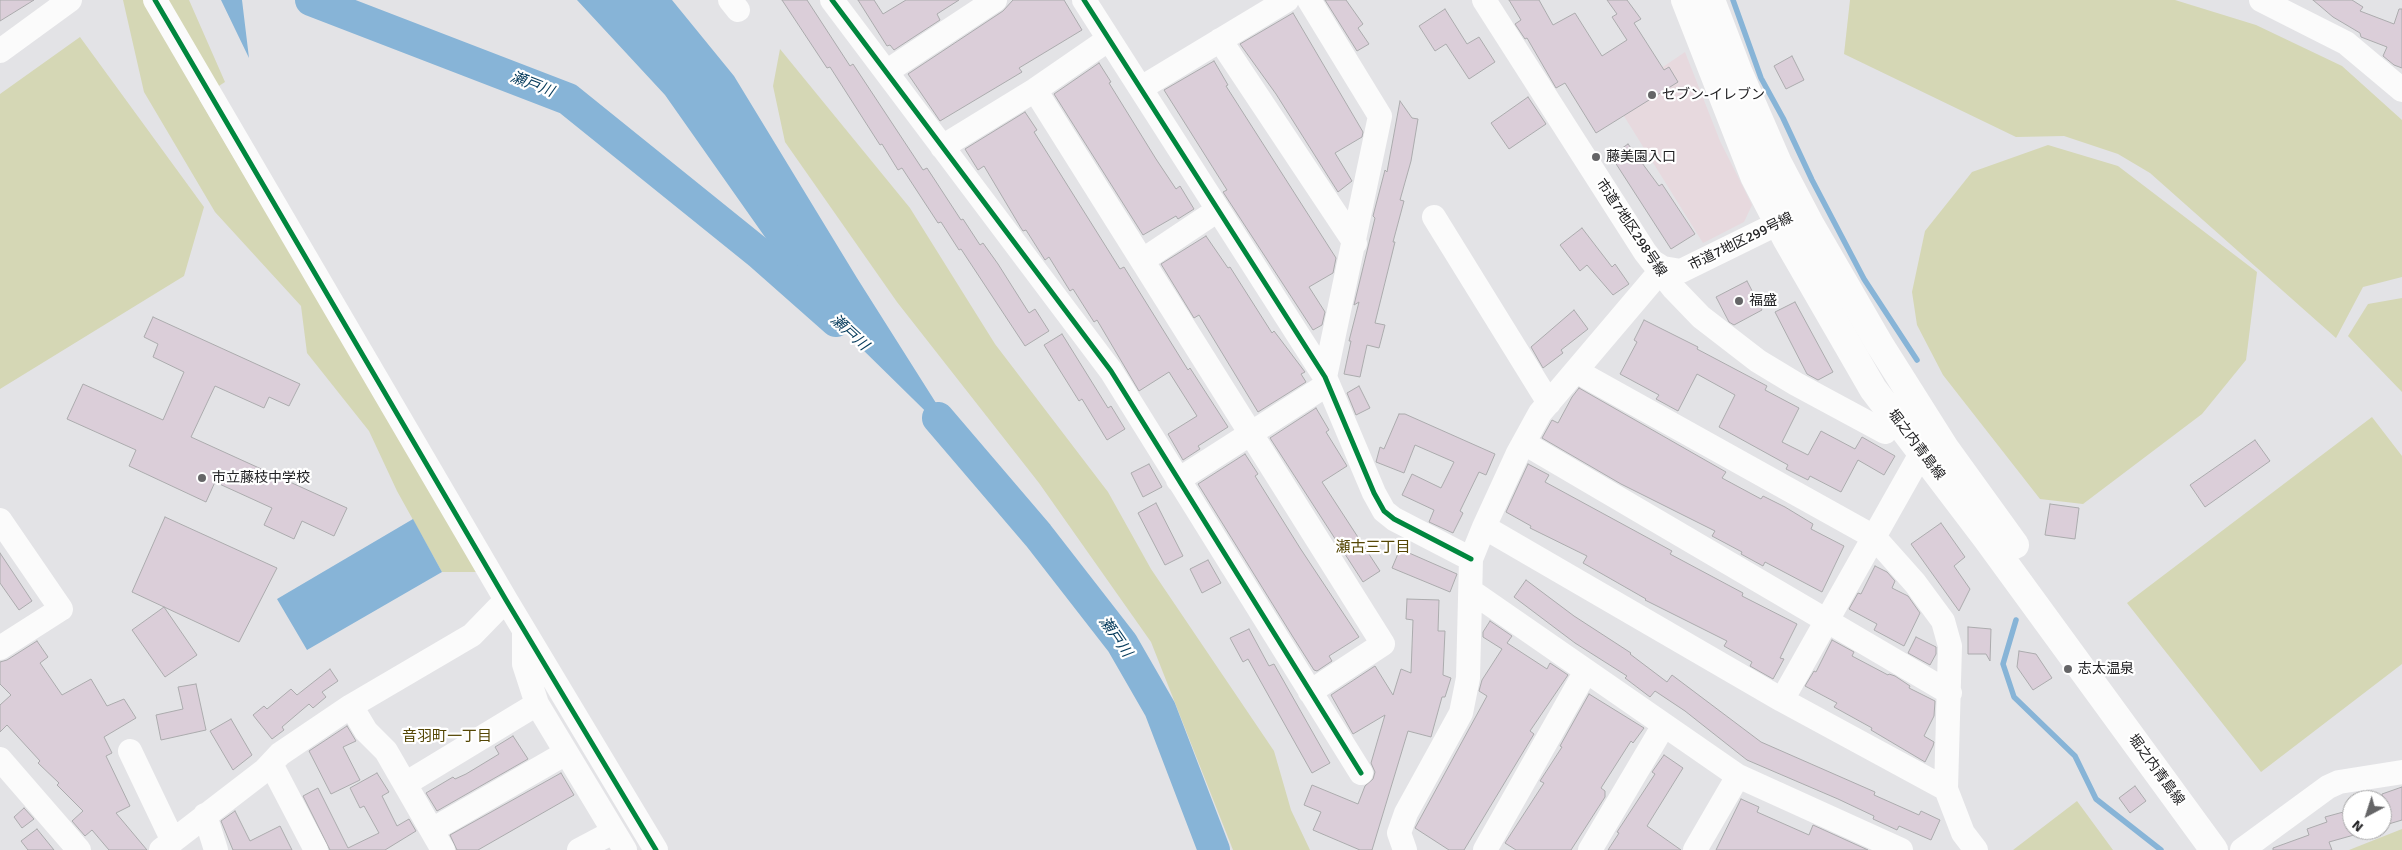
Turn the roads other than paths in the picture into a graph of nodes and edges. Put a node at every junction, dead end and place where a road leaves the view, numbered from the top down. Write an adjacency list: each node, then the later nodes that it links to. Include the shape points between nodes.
1 (155, 0): 40 (street)
2 (832, 0): 15 (street)
3 (995, 0): 15 (street)
4 (1084, 0): 12 (street)
5 (1287, 0): 13 (street)
6 (1309, 0): 24 (street, via 1380,116)
7 (1484, 0): 26 (street, 市道7地区298号線)
8 (1685, 0): 23 (main road, 堀之内青島線, via 1754,176)
9 (1711, 0): 21 (main road, 堀之内青島線, via 1770,146)
10 (2261, 0): 18 (street, via 2346,42)
11 (61, 3): 14 (street)
12 (1109, 39): 16 (street); 17 (street)
13 (1220, 40): 16 (street); 24 (street)
14 (0, 51)
15 (886, 72): 19 (street)
16 (1141, 88): 20 (street)
17 (1035, 90): 19 (street); 25 (street)
18 (2402, 90)
19 (942, 147): 34 (street, via 1111,371)
20 (1218, 210): 25 (street); 28 (street)
21 (1804, 211): 23 (street, 市道7地区299号線); 77 (main road, 堀之内青島線, via 1880,345 1945,448)
22 (1434, 217): 29 (street)
23 (1778, 223): 26 (street, 市道7地区299号線, via 1681,271); 33 (main road, 堀之内青島線, via 1873,389)
24 (1355, 243): 28 (street)
25 (1143, 260): 30 (street)
26 (1658, 267): 27 (street); 31 (street, 市道7地区298号線, via 1702,317 1758,361)
27 (1576, 371): 29 (street); 37 (street)
28 (1326, 381): 30 (street); 38 (street, via 1384,511 1394,520)
29 (1549, 403): 32 (street)
30 (1252, 432): 34 (street); 45 (street, via 1383,644)
31 (1885, 432)
32 (1524, 443): 36 (street); 41 (street)
33 (1922, 452): 37 (street); 76 (main road, 堀之内青島線)
34 (1178, 480): 45 (street)
35 (0, 520): 43 (street, via 61,609)
36 (1484, 527): 38 (street); 47 (street)
37 (1874, 537): 41 (street); 46 (street, via 1943,621 1950,646)
38 (1472, 559): 39 (street)
39 (1471, 591): 44 (street); 70 (street, via 1468,678 1461,713 1406,813 1399,833)
40 (506, 600): 42 (street); 49 (street, via 472,634)
41 (1828, 619): 46 (street); 47 (street)
42 (524, 630): 48 (street, via 524,664); 69 (street)
43 (0, 648)
44 (1586, 671): 50 (street); 71 (street)
45 (1310, 692): 56 (street)
46 (1950, 693): 59 (street)
47 (1782, 700): 59 (street)
48 (537, 704): 52 (street); 58 (street)
49 (351, 706): 54 (street, via 280,754); 58 (street, via 366,731 386,751)
50 (1664, 725): 57 (street); 72 (street)
51 (130, 751): 63 (street)
52 (566, 753): 61 (street); 62 (street)
53 (0, 758): 64 (street)
54 (271, 764): 60 (street); 66 (street)
55 (2402, 772): 78 (street, via 2339,782 2328,787)
56 (1361, 773)
57 (1738, 776): 73 (street); 74 (street)
58 (405, 784): 61 (street)
59 (1946, 790): 75 (street, via 1963,833)
60 (205, 815): 63 (street); 65 (street)
61 (432, 830): 67 (street)
62 (619, 841): 68 (street)
63 (167, 846)
64 (78, 850)
65 (216, 850)
66 (316, 850)
67 (443, 850)
68 (579, 850)
69 (656, 850)
70 (1405, 850)
71 (1485, 850)
72 (1590, 850)
73 (1695, 850)
74 (1901, 850)
75 (1976, 850)
76 (2214, 850)
77 (2235, 850)
78 (2242, 850)

